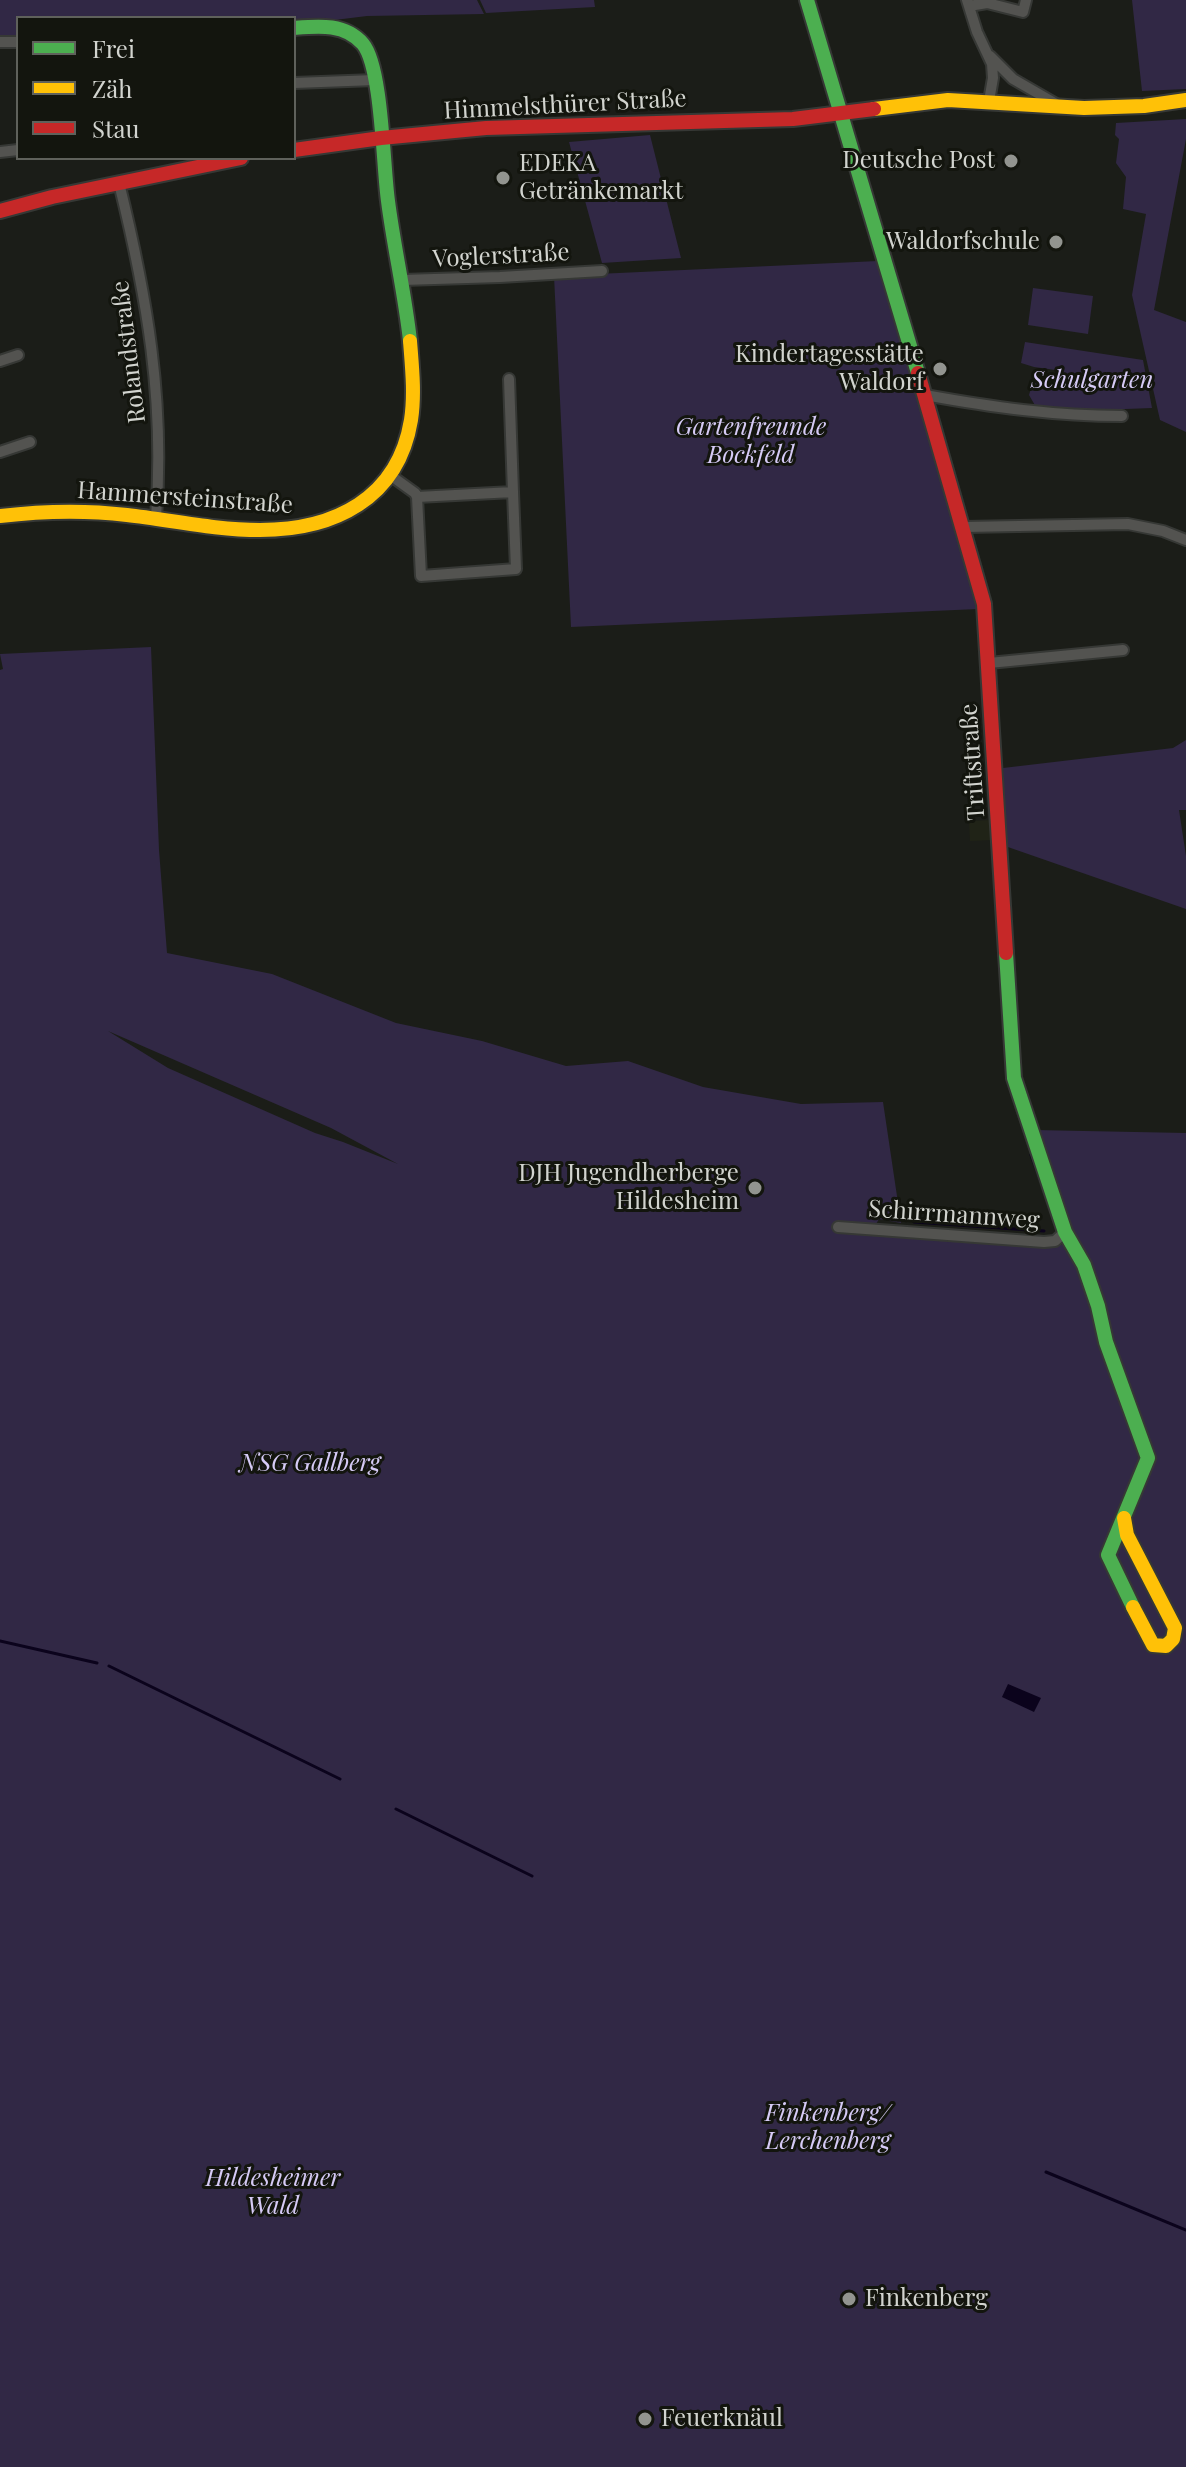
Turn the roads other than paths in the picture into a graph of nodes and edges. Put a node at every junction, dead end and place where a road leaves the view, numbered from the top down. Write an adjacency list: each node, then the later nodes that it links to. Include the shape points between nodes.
1 (807, 0): 11 (street, Triftstraße)
2 (1026, 0): 3 (street, via 1023,12)
3 (968, 3): 5 (street)
4 (296, 28): 6 (street, Hammersteinstraße, via 339,27 354,36 370,54)
5 (987, 52): 9 (street, via 993,78); 10 (street, via 1013,79)
6 (375, 80): 7 (street); 12 (street, Hammersteinstraße)
7 (296, 83)
8 (1186, 100): 10 (street, Himmelsthürer Straße, via 1112,108)
9 (989, 101): 10 (street, Himmelsthürer Straße); 11 (street, Himmelsthürer Straße, via 948,100)
10 (1059, 106)
11 (839, 114): 12 (street, Himmelsthürer Straße, via 486,128); 22 (street, Triftstraße)
12 (381, 138): 13 (street, Himmelsthürer Straße); 18 (street, Hammersteinstraße)
13 (296, 150)
14 (231, 160): 15 (street)
15 (119, 183): 16 (street); 30 (street, Rolandstraße, via 141,277 158,397)
16 (0, 211)
17 (602, 271): 18 (street, Voglerstraße)
18 (402, 280): 26 (street, Hammersteinstraße, via 412,409)
19 (18, 355): 20 (street)
20 (0, 361)
21 (509, 379): 27 (street)
22 (925, 395): 23 (street, via 1027,412); 31 (street, Triftstraße)
23 (1122, 416)
24 (30, 442): 25 (street)
25 (0, 452)
26 (390, 475): 28 (street); 30 (street, Hammersteinstraße, via 358,507 306,528 235,528)
27 (513, 492): 28 (street); 28 (street, via 516,569 421,576)
28 (417, 497)
29 (0, 516): 30 (street, Hammersteinstraße, via 100,512)
30 (156, 518)
31 (964, 527): 32 (street, via 1128,524); 34 (street, Triftstraße, via 984,604)
32 (1186, 540)
33 (1123, 650): 34 (street)
34 (989, 663): 36 (street, Triftstraße, via 1014,1078)
35 (838, 1227): 36 (street, Schirrmannweg, via 1044,1242)
36 (1065, 1232): 37 (street, Triftstraße, via 1084,1265 1148,1458)
37 (1124, 1518): 37 (street, Triftstraße, via 1108,1555 1147,1637 1153,1645 1166,1646 1175,1628 1127,1535)

